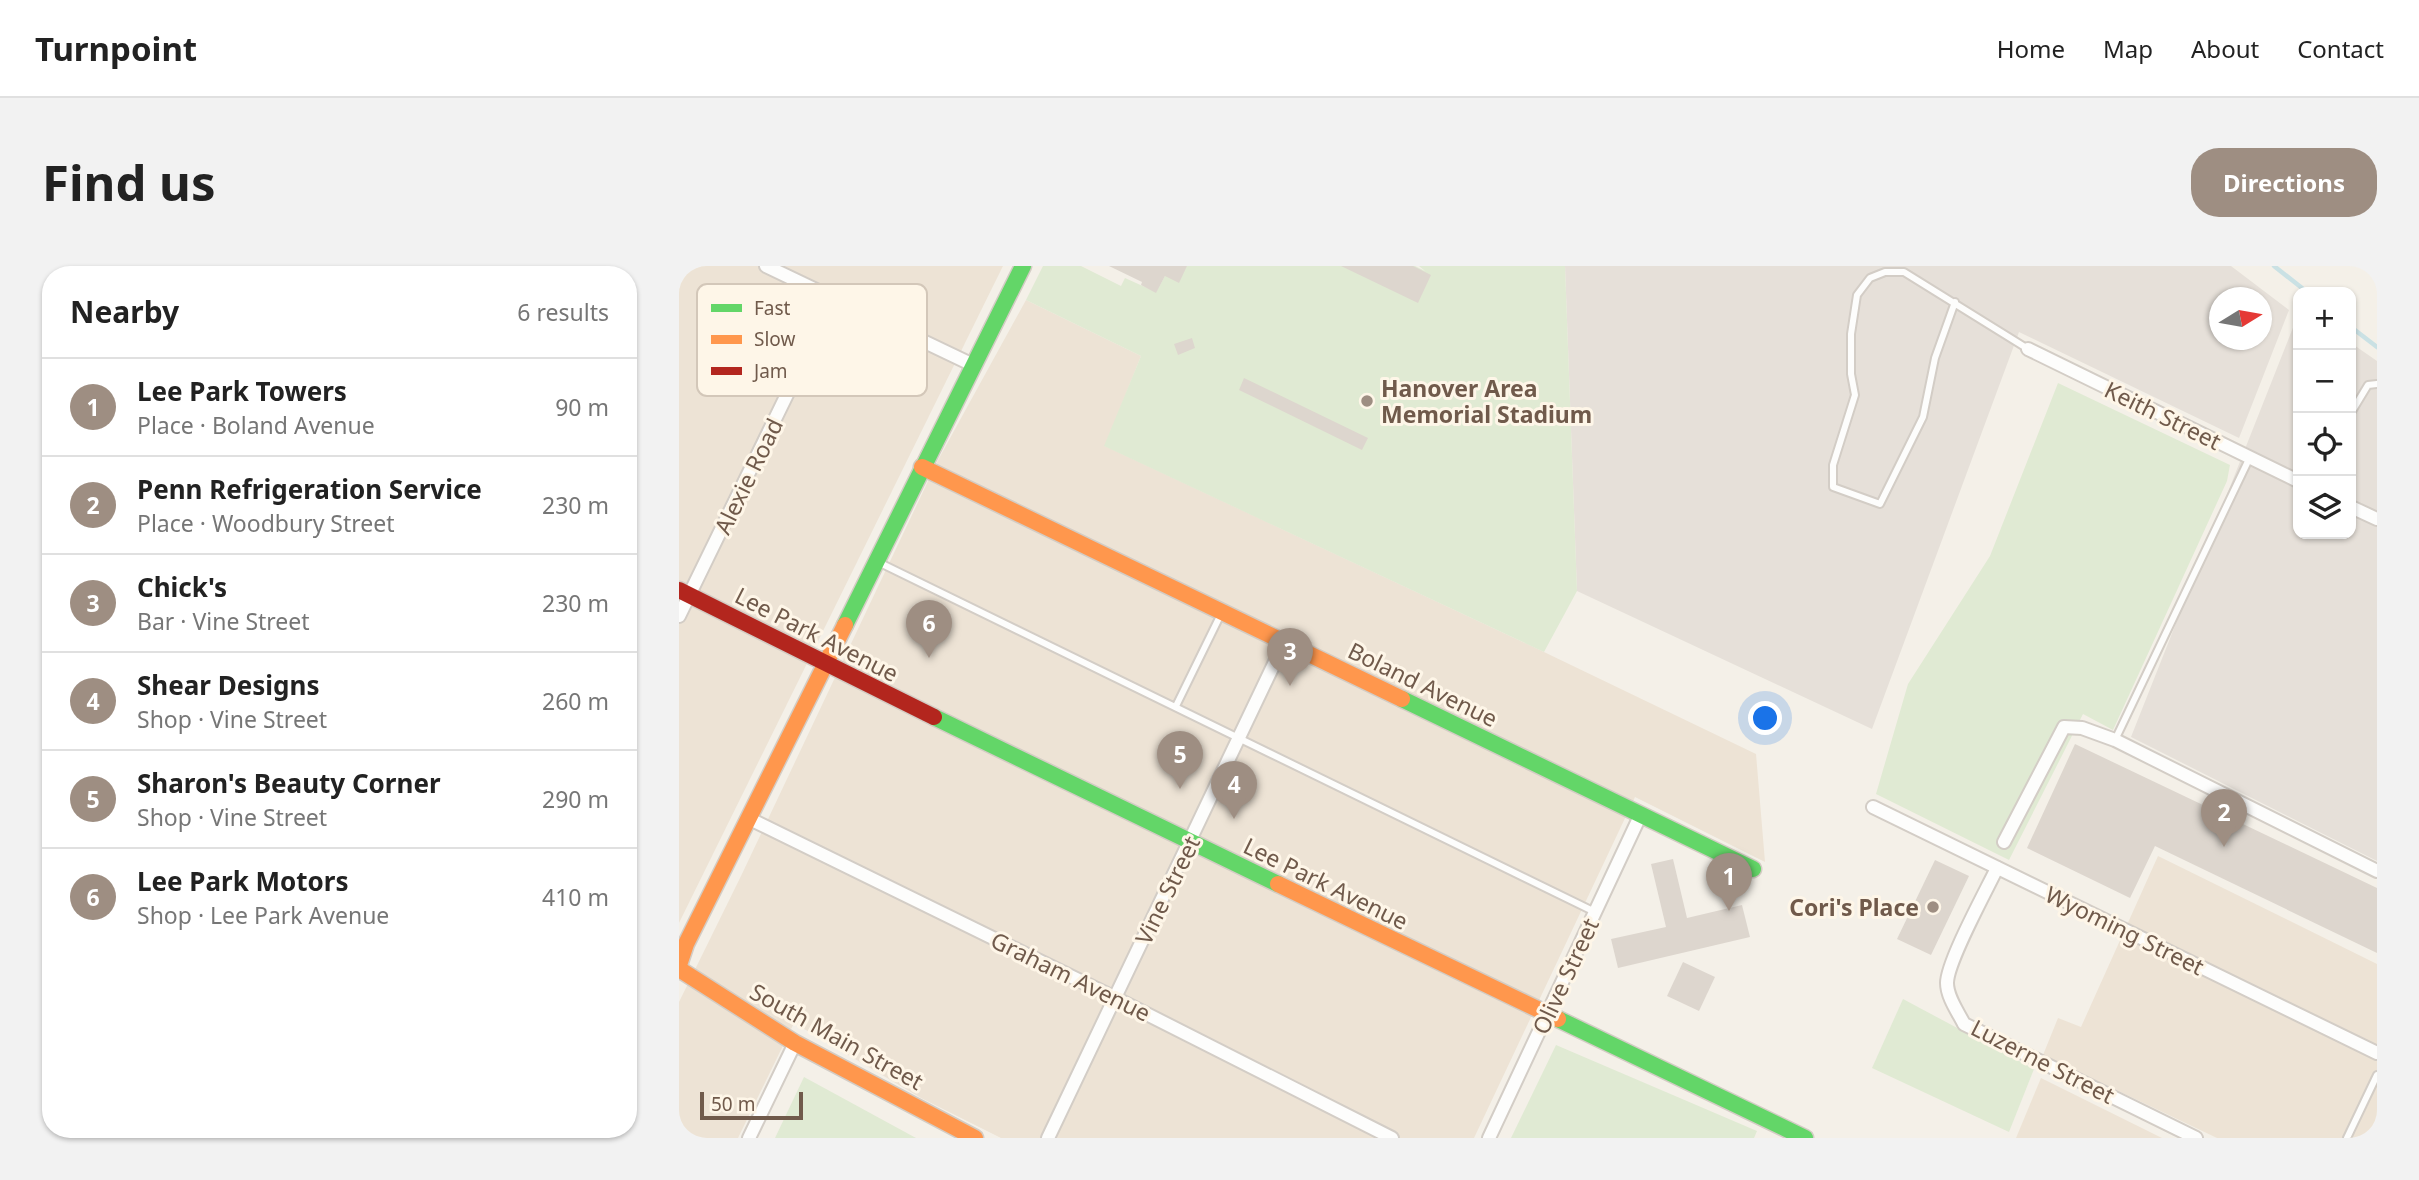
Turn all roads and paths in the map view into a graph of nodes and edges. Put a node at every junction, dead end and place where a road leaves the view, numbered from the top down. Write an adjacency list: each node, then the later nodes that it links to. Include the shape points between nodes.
1 (766, 266): 3 (street)
2 (1023, 266): 7 (street)
3 (804, 284)
4 (1955, 302): 4 (lane, via 1904,272 1870,278 1857,295 1851,334 1854,395 1833,466 1833,487 1880,504 1923,417 1935,358); 6 (lane)
5 (927, 343): 7 (street)
6 (2028, 349): 11 (street, Keith Street)
7 (973, 365): 12 (street)
8 (2377, 384): 10 (lane, via 2368,385)
9 (784, 396): 17 (street, Alexie Road)
10 (2356, 405)
11 (2250, 457): 13 (street, Keith Street); 24 (lane)
12 (922, 467): 16 (street); 18 (street, Boland Avenue)
13 (2293, 478)
14 (2356, 509): 15 (street)
15 (2377, 519)
16 (876, 561): 21 (street); 22 (lane)
17 (684, 593): 19 (street, Alexie Road); 21 (street, Lee Park Avenue)
18 (1222, 612): 20 (street, Boland Avenue); 22 (lane)
19 (679, 617)
20 (1284, 643): 23 (street, Vine Street); 26 (street, Boland Avenue)
21 (826, 665): 27 (street); 28 (street, Lee Park Avenue)
22 (1176, 706): 23 (lane)
23 (1241, 737): 28 (street, Vine Street); 33 (lane)
24 (2115, 740): 29 (street, via 2083,727 2064,727); 32 (street)
25 (1873, 807): 30 (street, Wyoming Street)
26 (1641, 814): 31 (street, Boland Avenue); 33 (street, Olive Street)
27 (748, 818): 34 (street); 35 (street, Graham Avenue)
28 (1190, 842): 35 (street, Vine Street); 36 (street, Lee Park Avenue)
29 (2004, 842)
30 (1997, 868): 38 (street, Wyoming Street); 46 (street, Luzerne Street, via 1947,983 1964,1024)
31 (1753, 869)
32 (2377, 872)
33 (1595, 912): 36 (street, Olive Street)
34 (679, 967): 37 (street, South Main Street)
35 (1115, 998): 42 (street, Vine Street); 43 (street, Graham Avenue)
36 (1548, 1015): 44 (street, Olive Street); 45 (street, Lee Park Avenue)
37 (795, 1043): 40 (street); 41 (street, South Main Street)
38 (2377, 1053)
39 (2377, 1075): 47 (lane)
40 (749, 1138)
41 (975, 1138)
42 (1048, 1138)
43 (1392, 1138)
44 (1489, 1138)
45 (1805, 1138)
46 (2196, 1138)
47 (2347, 1138)

